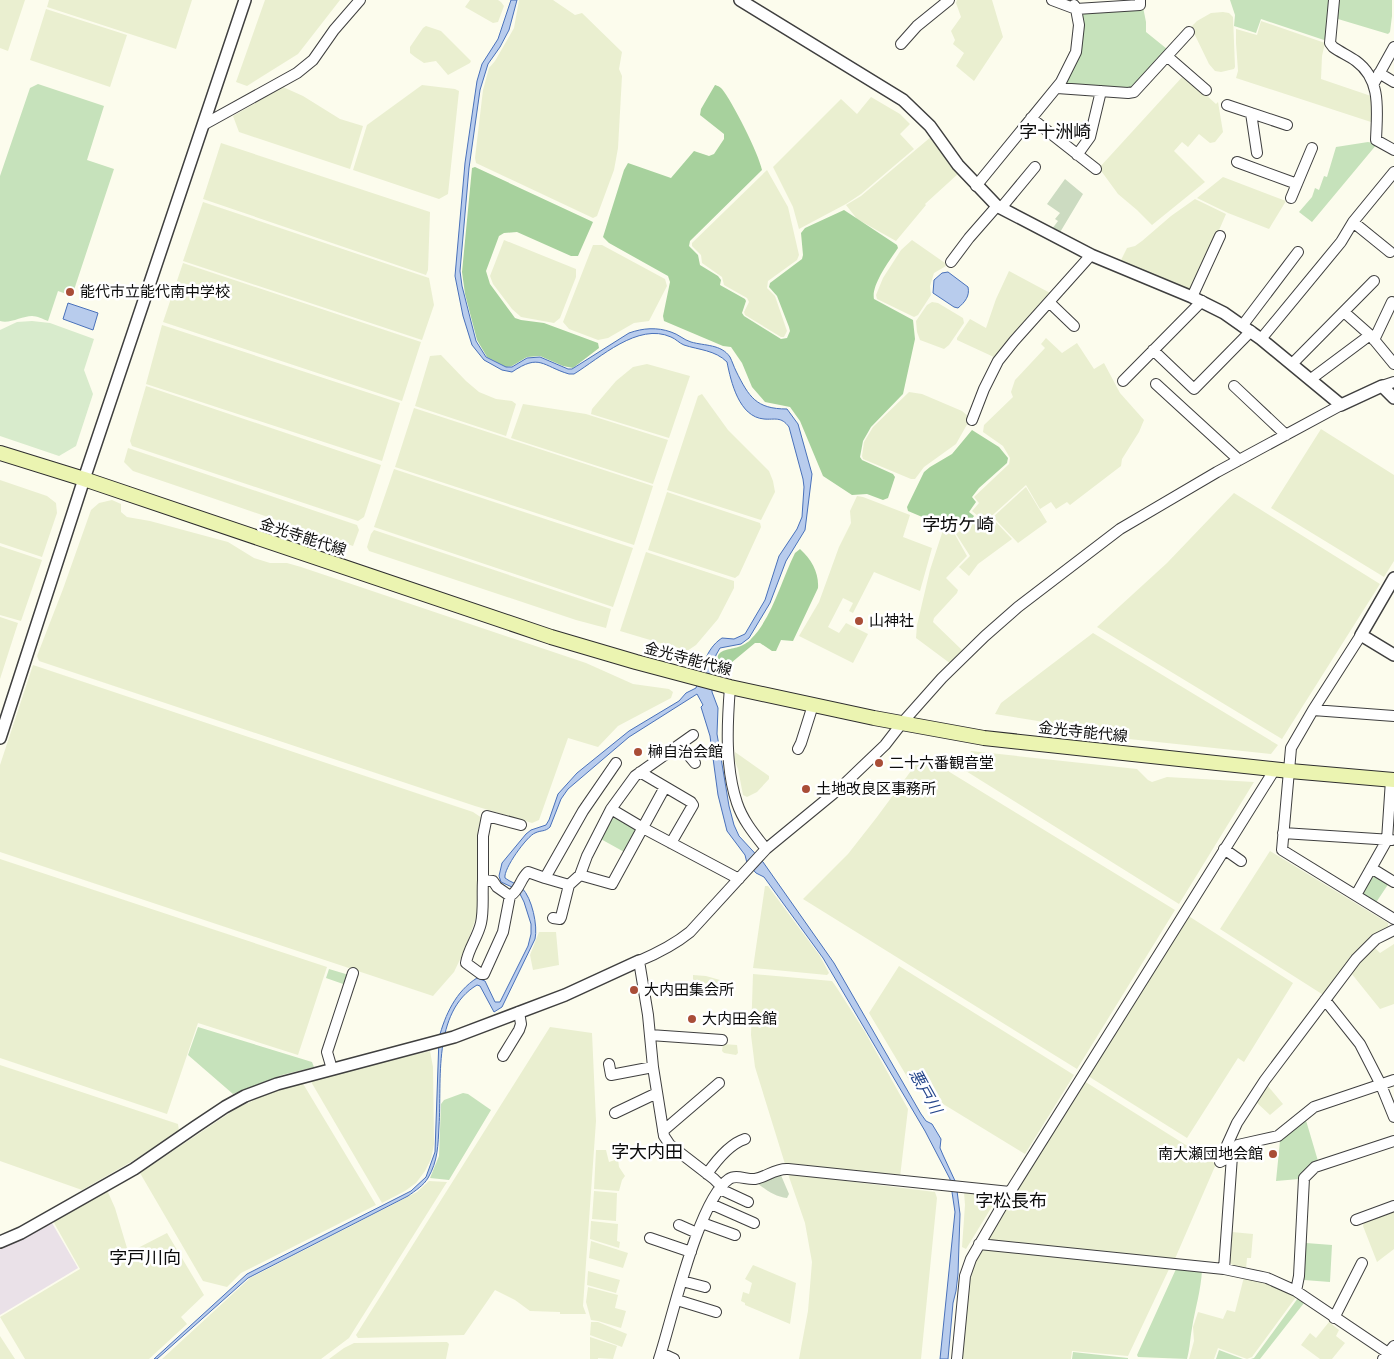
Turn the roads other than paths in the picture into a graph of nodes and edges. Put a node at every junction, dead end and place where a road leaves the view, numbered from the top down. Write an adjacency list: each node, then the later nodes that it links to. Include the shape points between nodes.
1 (245, 0): 21 (street)
2 (360, 0): 21 (street, via 313,60 297,73)
3 (740, 0): 32 (street, via 904,100 930,126)
4 (949, 0): 10 (street)
5 (1052, 0): 8 (street)
6 (1140, 0): 8 (street, via 1140,6)
7 (1334, 0): 13 (street, via 1330,43)
8 (1073, 4): 15 (street, via 1078,25 1076,52)
9 (1189, 32): 12 (street)
10 (901, 44)
11 (1394, 47): 13 (street)
12 (1168, 57): 16 (street); 17 (street, via 1134,92)
13 (1377, 78): 14 (street); 24 (street, via 1376,140)
14 (1394, 82)
15 (1057, 88): 17 (street); 20 (street)
16 (1206, 90)
17 (1101, 91): 26 (street, via 1090,137)
18 (1226, 105): 19 (street)
19 (1251, 113): 22 (street); 25 (street)
20 (1031, 118): 26 (street); 32 (street)
21 (203, 125): 65 (street)
22 (1288, 125)
23 (1312, 148): 31 (street)
24 (1394, 150)
25 (1257, 153)
26 (1077, 155): 29 (street)
27 (1237, 162): 31 (street)
28 (1035, 167): 34 (street)
29 (1096, 169)
30 (1394, 172): 35 (street)
31 (1297, 184): 33 (street)
32 (976, 186): 34 (street)
33 (1291, 198)
34 (999, 207): 39 (street); 40 (street)
35 (1353, 222): 38 (street); 49 (street, via 1341,242)
36 (1220, 236): 42 (street)
37 (1298, 252): 47 (street)
38 (1390, 252)
39 (1091, 255): 42 (street); 43 (street)
40 (951, 262)
41 (1374, 281): 45 (street)
42 (1197, 299): 47 (street); 50 (street)
43 (1049, 302): 46 (street); 61 (street, via 998,361)
44 (1392, 302): 48 (street)
45 (1344, 312): 48 (street); 51 (street)
46 (1074, 326)
47 (1246, 328): 49 (street); 50 (street, via 1194,388)
48 (1372, 338): 52 (street); 53 (street)
49 (1261, 340): 51 (street)
50 (1153, 350): 54 (street)
51 (1292, 364): 53 (street)
52 (1394, 364)
53 (1311, 379): 60 (street)
54 (1123, 381)
55 (1394, 382): 58 (street)
56 (1156, 384): 64 (street)
57 (1234, 386): 62 (street)
58 (1382, 386): 59 (street); 60 (street)
59 (1394, 398)
60 (1341, 405): 62 (street)
61 (972, 420)
62 (1286, 435): 64 (street)
63 (0, 453): 65 (main road, 金光寺能代線)
64 (1239, 460): 73 (street, via 1120,529 1040,590 985,636)
65 (84, 480): 69 (main road, 金光寺能代線, via 551,638); 75 (street)
66 (1392, 584): 67 (street)
67 (1361, 635): 68 (street); 71 (street)
68 (1394, 655)
69 (724, 685): 70 (main road, 金光寺能代線); 91 (street, via 728,753 737,803 751,830)
70 (813, 705): 73 (main road, 金光寺能代線); 77 (street)
71 (1313, 710): 72 (street); 81 (street, via 1291,748)
72 (1394, 716)
73 (902, 723): 80 (main road, 金光寺能代線, via 984,738); 91 (street, via 885,745 839,789)
74 (693, 735): 76 (street)
75 (0, 738)
76 (680, 745): 79 (street); 82 (street)
77 (798, 748)
78 (616, 763): 96 (street)
79 (695, 763)
80 (1275, 769): 81 (main road, 金光寺能代線); 92 (street)
81 (1290, 771): 83 (main road, 金光寺能代線); 88 (street)
82 (640, 772): 84 (street); 85 (street)
83 (1392, 780): 89 (street)
84 (665, 787): 87 (street); 90 (street, via 693,806)
85 (611, 809): 87 (street); 95 (street)
86 (521, 825): 98 (street, via 487,816 483,836)
87 (643, 828): 90 (street); 95 (street, via 612,884)
88 (1283, 833): 89 (street); 102 (street, via 1282,850)
89 (1391, 840): 94 (street)
90 (671, 843): 97 (street)
91 (766, 849): 97 (street)
92 (1224, 849): 93 (street); 129 (street)
93 (1241, 861)
94 (1371, 868): 99 (street); 102 (street)
95 (580, 875): 100 (street)
96 (545, 878): 100 (street); 101 (street, via 528,872)
97 (739, 878): 106 (street, via 678,942)
98 (483, 880): 101 (street); 101 (street, via 481,924 466,957 466,963 481,974 484,974 503,932)
99 (1394, 882)
100 (570, 885): 103 (street, via 562,917)
101 (516, 891)
102 (1356, 896): 104 (street)
103 (553, 918)
104 (1394, 919)
105 (1394, 930): 108 (street, via 1376,940 1356,959)
106 (639, 961): 109 (street); 110 (street)
107 (353, 973): 115 (street, via 327,1052)
108 (1325, 1000): 118 (street, via 1360,1044); 125 (street, via 1237,1123 1228,1145)
109 (519, 1012): 112 (street, via 519,1030); 115 (street, via 454,1038)
110 (650, 1035): 111 (street); 114 (street)
111 (722, 1040)
112 (502, 1056)
113 (609, 1064): 114 (street, via 611,1075)
114 (653, 1067): 119 (street)
115 (332, 1069): 140 (street, via 278,1084 225,1107 134,1169)
116 (1394, 1080): 118 (street)
117 (719, 1084): 122 (street)
118 (1381, 1085): 121 (street); 125 (street, via 1314,1107 1278,1136 1238,1145)
119 (657, 1093): 120 (street); 122 (street)
120 (615, 1113)
121 (1394, 1117)
122 (663, 1131): 127 (street, via 670,1145)
123 (745, 1139): 127 (street, via 716,1160)
124 (1394, 1141): 147 (street, via 1315,1167 1304,1178)
125 (1232, 1156): 126 (street); 144 (street)
126 (1220, 1162)
127 (707, 1174): 128 (street, via 719,1184)
128 (720, 1189): 129 (street, via 730,1178 757,1179 782,1169); 130 (street); 131 (street)
129 (1010, 1192): 141 (street)
130 (748, 1202)
131 (711, 1204): 134 (street); 135 (street)
132 (1394, 1206): 133 (street)
133 (1356, 1220)
134 (702, 1222): 137 (street); 138 (street)
135 (754, 1223)
136 (679, 1225): 137 (street)
137 (698, 1233): 142 (street)
138 (735, 1235)
139 (650, 1238): 142 (street)
140 (0, 1242)
141 (979, 1244): 144 (street); 154 (street, via 965,1276)
142 (691, 1252): 145 (street)
143 (1362, 1263): 150 (street)
144 (1224, 1269): 147 (street, via 1267,1278)
145 (682, 1281): 146 (street); 148 (street)
146 (705, 1287)
147 (1296, 1291): 150 (street)
148 (677, 1300): 149 (street); 152 (street)
149 (716, 1312)
150 (1334, 1318): 151 (street)
151 (1390, 1354)
152 (660, 1356): 153 (street)
153 (674, 1359)
154 (957, 1359)

